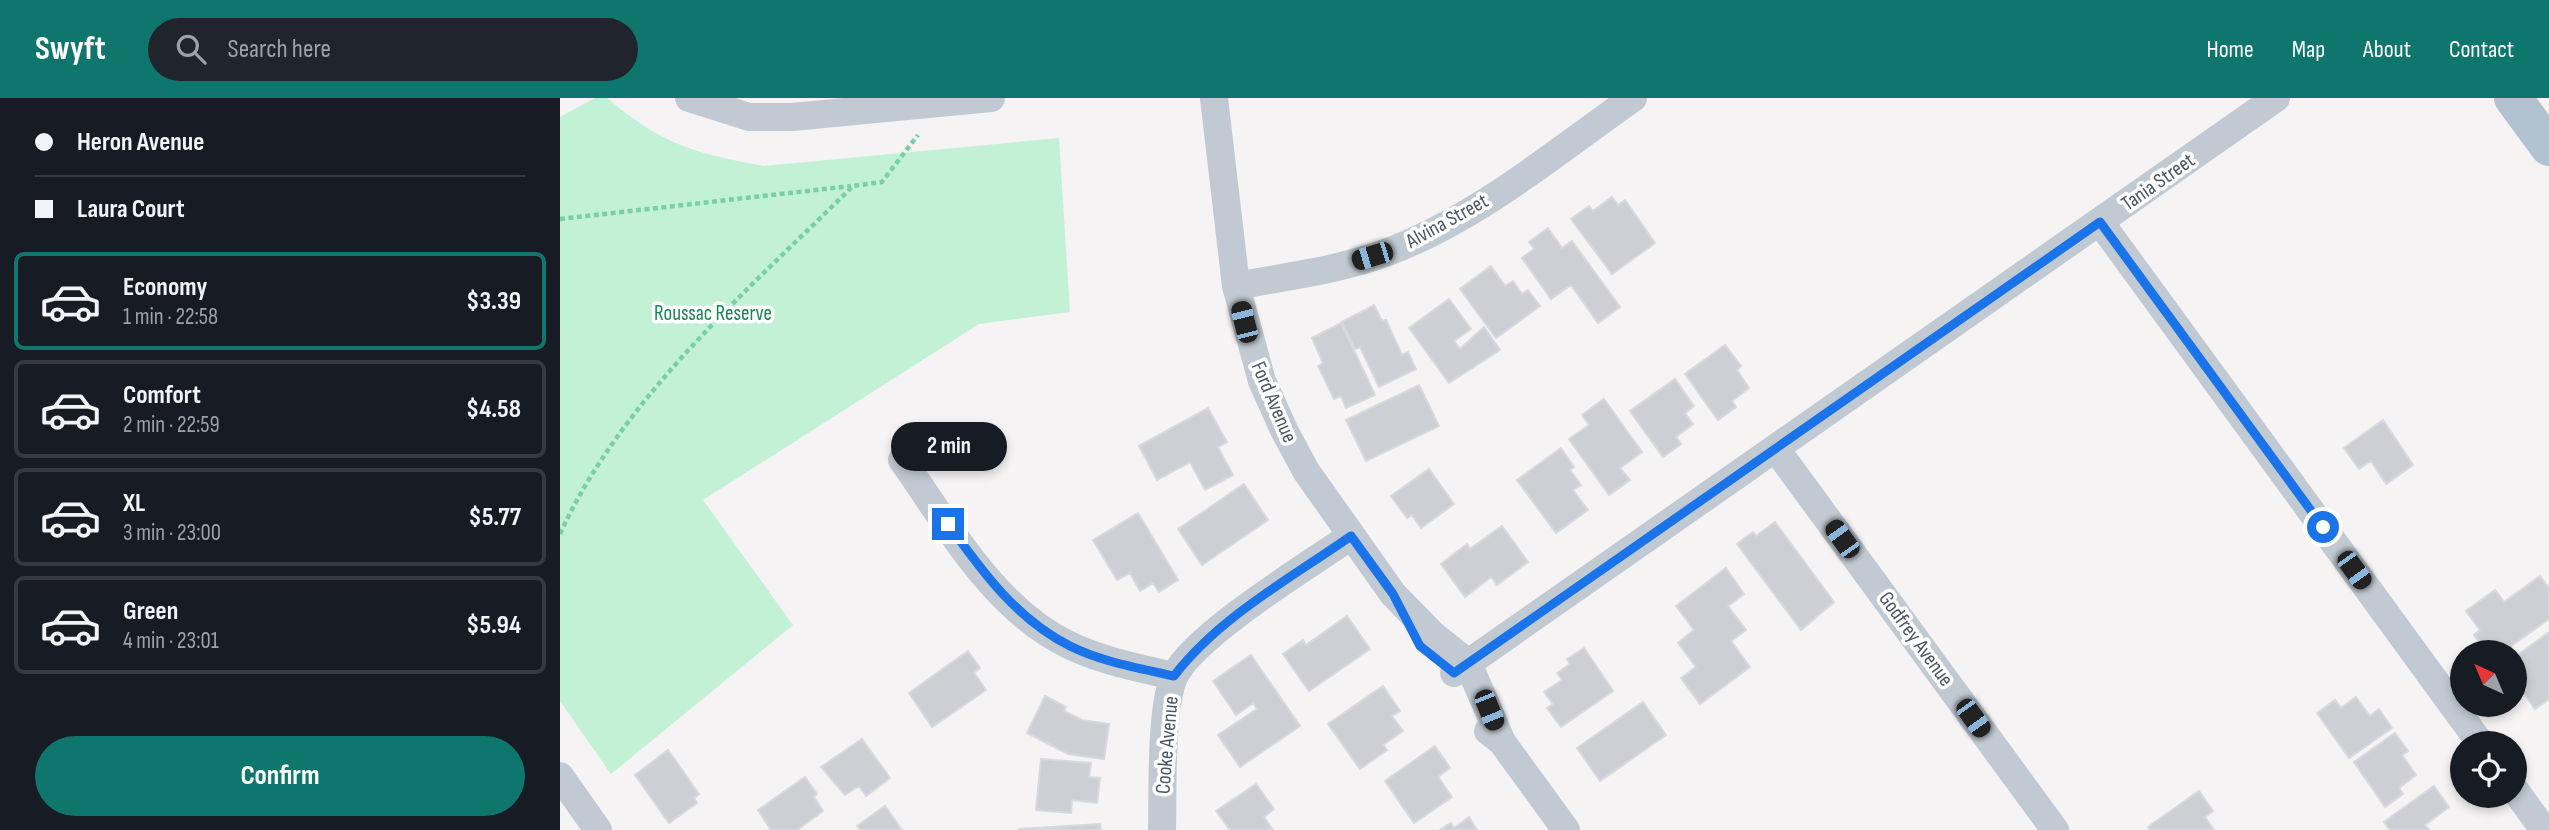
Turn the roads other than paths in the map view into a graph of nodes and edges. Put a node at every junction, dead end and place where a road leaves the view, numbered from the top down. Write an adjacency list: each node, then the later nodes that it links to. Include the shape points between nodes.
1 (689, 98): 7 (street, via 749,117 792,117)
2 (991, 98): 7 (street)
3 (1214, 98): 10 (street, Ford Avenue)
4 (1633, 98): 10 (street, Alvina Street, via 1443,227 1391,251 1333,268)
5 (2276, 98): 9 (street, Tania Street)
6 (2513, 98): 8 (main road)
7 (884, 103)
8 (2549, 147)
9 (2100, 222): 11 (street, Tania Street); 16 (street)
10 (1236, 286): 13 (street, Ford Avenue, via 1262,380 1284,430)
11 (1776, 449): 14 (street, Tania Street); 22 (street, Godfrey Avenue)
12 (902, 460): 15 (street, via 994,586 1031,621 1069,646 1111,662)
13 (1351, 536): 14 (street, Ford Avenue, via 1393,594 1420,646); 15 (street, Cooke Avenue, via 1221,628 1192,652)
14 (1461, 668): 21 (street, via 1464,703 1475,720 1502,742)
15 (1174, 676): 20 (street, Cooke Avenue, via 1165,724)
16 (2472, 731)
17 (560, 776): 19 (street)
18 (2527, 807): 23 (street)
19 (598, 830)
20 (1162, 830)
21 (1566, 830)
22 (2055, 830)
23 (2544, 830)

